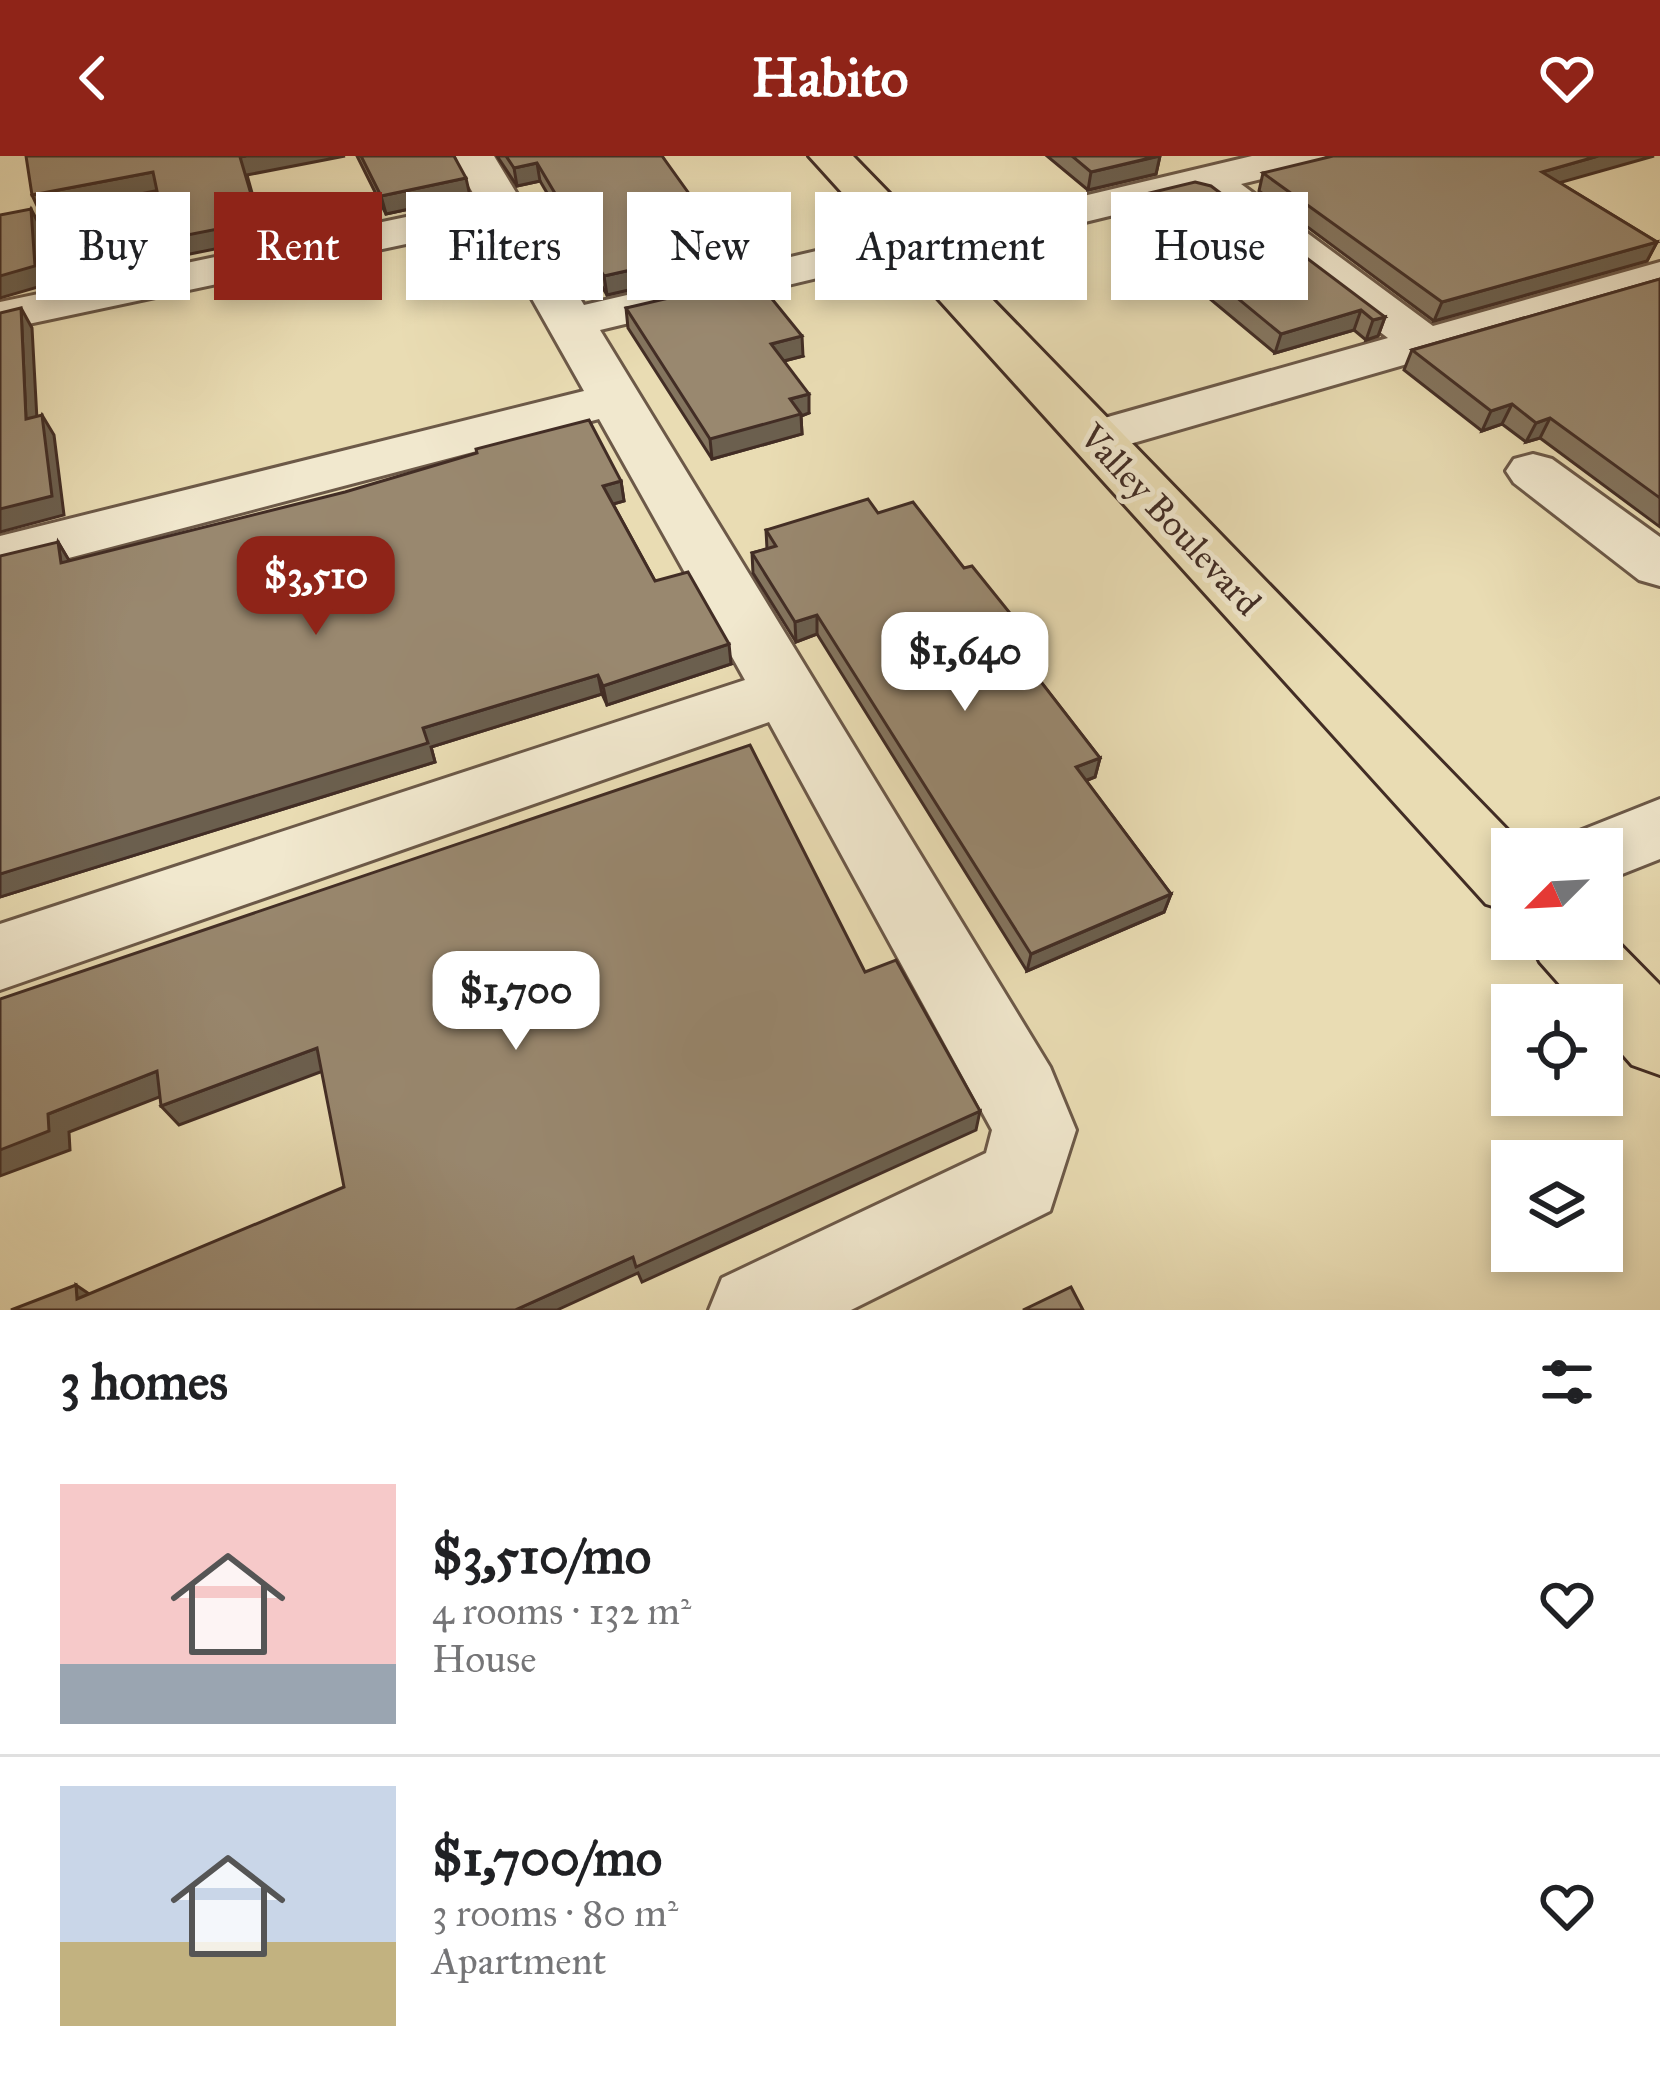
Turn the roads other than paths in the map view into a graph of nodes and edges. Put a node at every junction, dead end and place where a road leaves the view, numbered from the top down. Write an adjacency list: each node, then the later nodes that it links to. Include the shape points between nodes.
1 (830, 156): 5 (main road, Valley Boulevard)
2 (1304, 156): 3 (lane)
3 (1208, 179): 6 (lane); 12 (lane)
4 (488, 183): 10 (lane); 11 (lane)
5 (864, 192)
6 (1087, 202)
7 (815, 255): 10 (lane)
8 (1660, 275): 12 (lane)
9 (965, 300): 14 (main road, Valley Boulevard)
10 (559, 309): 13 (lane)
11 (0, 316)
12 (1426, 344): 14 (lane)
13 (610, 400): 16 (lane); 18 (lane)
14 (1095, 438): 21 (main road, Valley Boulevard)
15 (1533, 471): 17 (lane)
16 (0, 556)
17 (1660, 566)
18 (784, 692): 22 (lane); 25 (lane, via 1021,1094 1034,1130 1020,1180)
19 (1660, 828): 20 (lane)
20 (1623, 844)
21 (1491, 860)
22 (0, 957)
23 (1586, 960): 24 (main road)
24 (1660, 1039)
25 (754, 1310)

